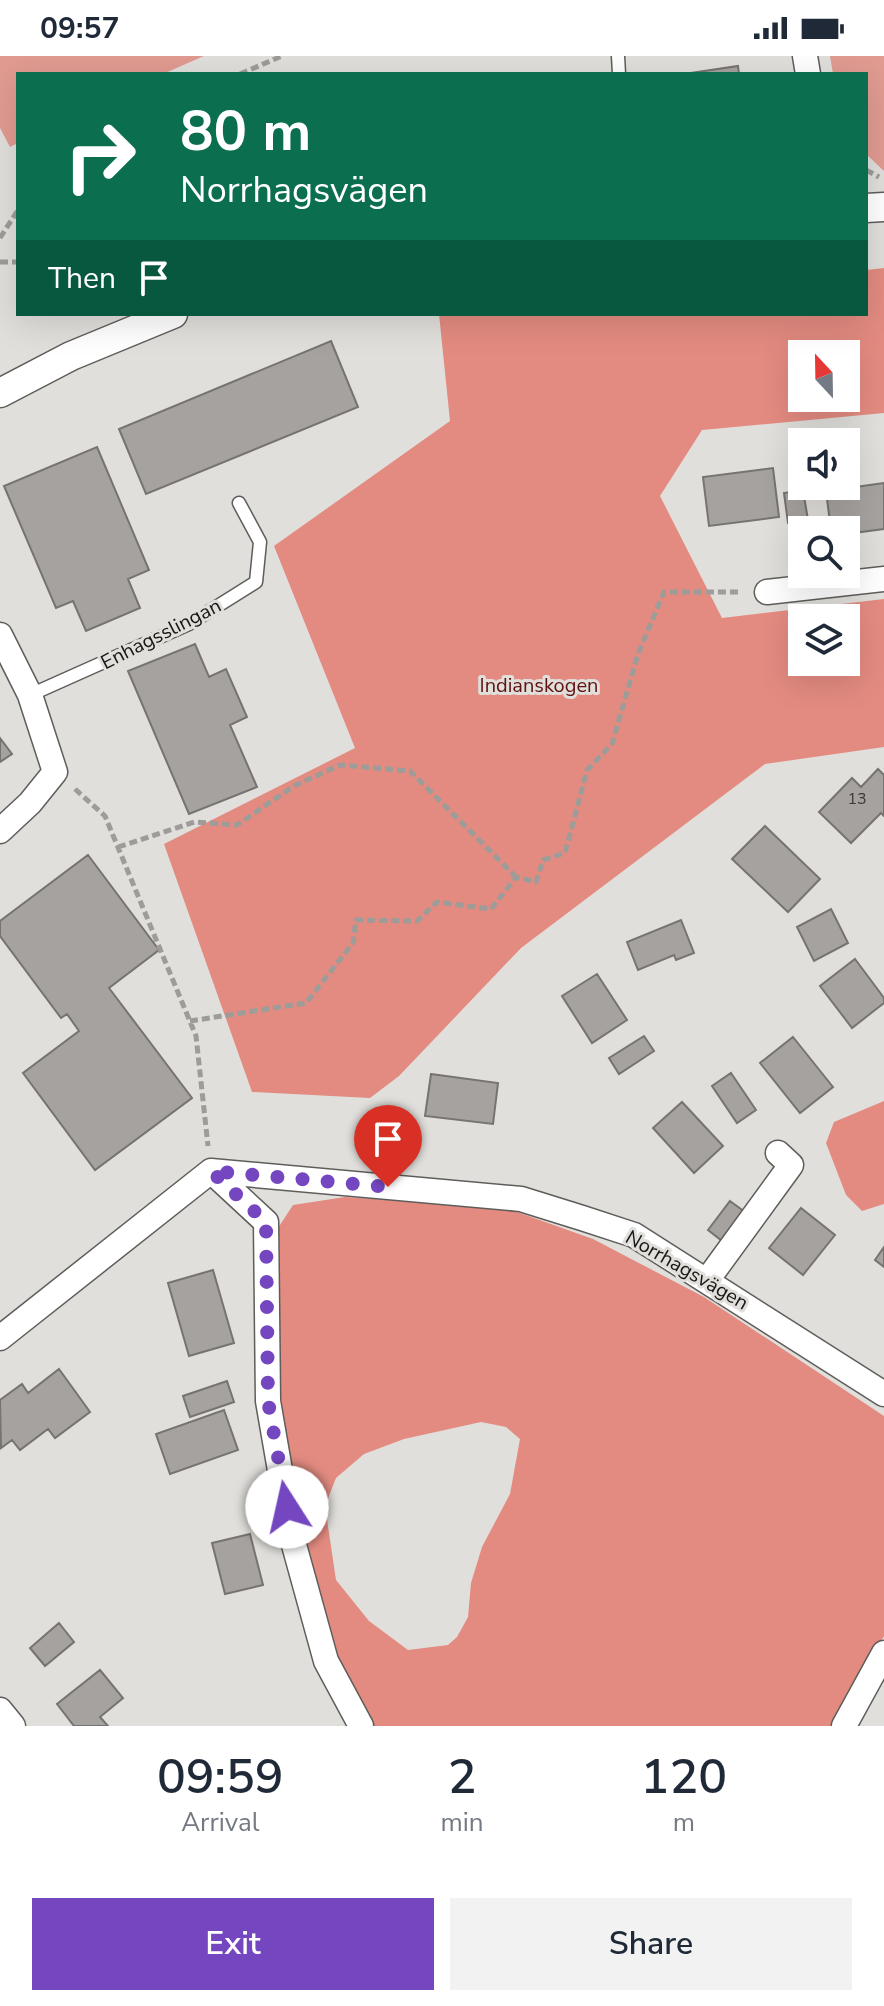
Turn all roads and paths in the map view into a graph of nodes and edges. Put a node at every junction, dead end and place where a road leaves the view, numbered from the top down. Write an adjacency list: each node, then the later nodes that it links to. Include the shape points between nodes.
1 (282, 56): 2 (path)
2 (245, 72)
3 (16, 213): 4 (path)
4 (0, 238)
5 (168, 316): 6 (street, via 71,356)
6 (0, 393)
7 (239, 503): 11 (lane, Enhagsslingan, via 260,542 256,582 189,624)
8 (884, 579): 9 (street)
9 (767, 592): 15 (path, via 664,592 638,654 612,744 587,770 565,853 543,860 536,882)
10 (0, 635): 11 (street)
11 (30, 695): 12 (street)
12 (55, 772): 13 (street); 14 (path, via 105,816)
13 (0, 831)
14 (118, 847): 15 (path, via 194,822 237,825 294,786 340,765 410,771); 16 (path)
15 (516, 877): 16 (path, via 491,909 437,902 417,921 356,920 353,943 306,1003)
16 (190, 1021): 18 (path)
17 (778, 1153): 19 (street, via 791,1165)
18 (211, 1171): 19 (street, Norrhagsvägen, via 521,1199 634,1235); 20 (street); 25 (street, via 266,1222 268,1401 291,1534 326,1661)
19 (708, 1279): 21 (street, Norrhagsvägen)
20 (0, 1338)
21 (884, 1394)
22 (884, 1653): 26 (street)
23 (0, 1710): 24 (street)
24 (13, 1726)
25 (361, 1726)
26 (844, 1726)

